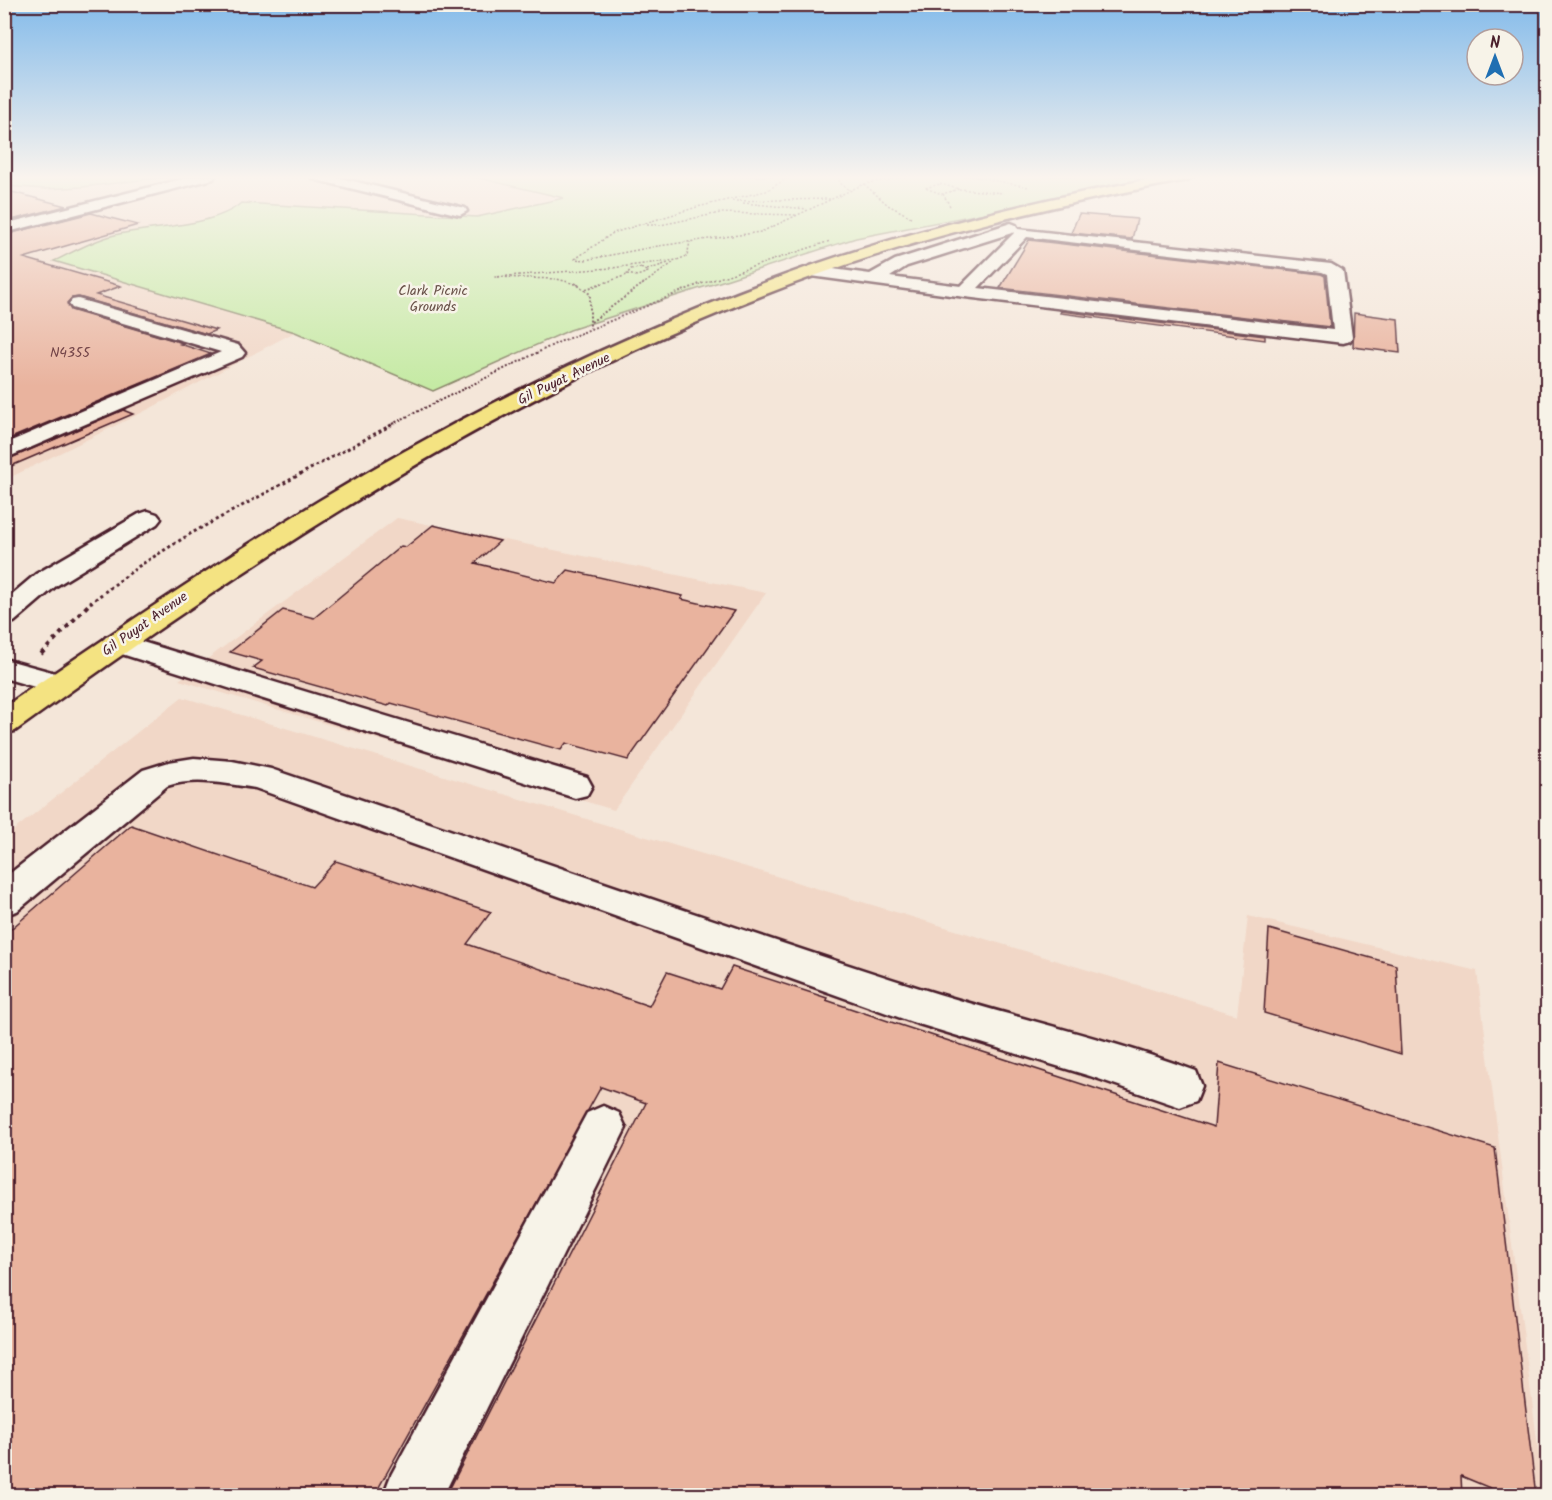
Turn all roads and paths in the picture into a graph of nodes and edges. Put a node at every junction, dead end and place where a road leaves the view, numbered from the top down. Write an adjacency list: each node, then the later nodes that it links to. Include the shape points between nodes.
1 (595, 246): 2 (path, via 574,260)
2 (667, 246)
3 (690, 246): 8 (path, via 689,253)
4 (893, 246): 10 (main road, Gil Puyat Avenue)
5 (961, 246): 12 (lane, via 892,266)
6 (1004, 246): 14 (lane)
7 (1150, 246): 14 (lane, via 1332,268 1343,338)
8 (677, 260): 9 (path); 13 (path, via 495,278 560,280); 16 (path)
9 (647, 270): 11 (path, via 641,276); 11 (path, via 630,269)
10 (811, 271): 12 (lane); 24 (main road, Gil Puyat Avenue, via 600,361 472,423 346,495)
11 (628, 275): 13 (path)
12 (874, 279): 14 (lane)
13 (586, 289): 16 (path, via 591,297)
14 (965, 292)
15 (78, 304): 19 (lane, via 235,353)
16 (591, 322): 17 (path)
17 (590, 328)
18 (551, 345): 25 (path, via 432,402 167,548 91,602 44,652)
19 (4, 452)
20 (148, 519): 21 (lane)
21 (46, 580): 22 (lane); 23 (lane)
22 (4, 594)
23 (4, 616)
24 (116, 643): 26 (main road, Gil Puyat Avenue); 28 (lane)
25 (9, 671): 26 (lane)
26 (59, 684): 27 (main road, Gil Puyat Avenue)
27 (4, 723)
28 (575, 786)
29 (4, 900): 30 (lane, via 155,778 176,770 198,769 259,777 912,1004)
30 (1180, 1086)
31 (603, 1128): 32 (lane)
32 (412, 1496)

